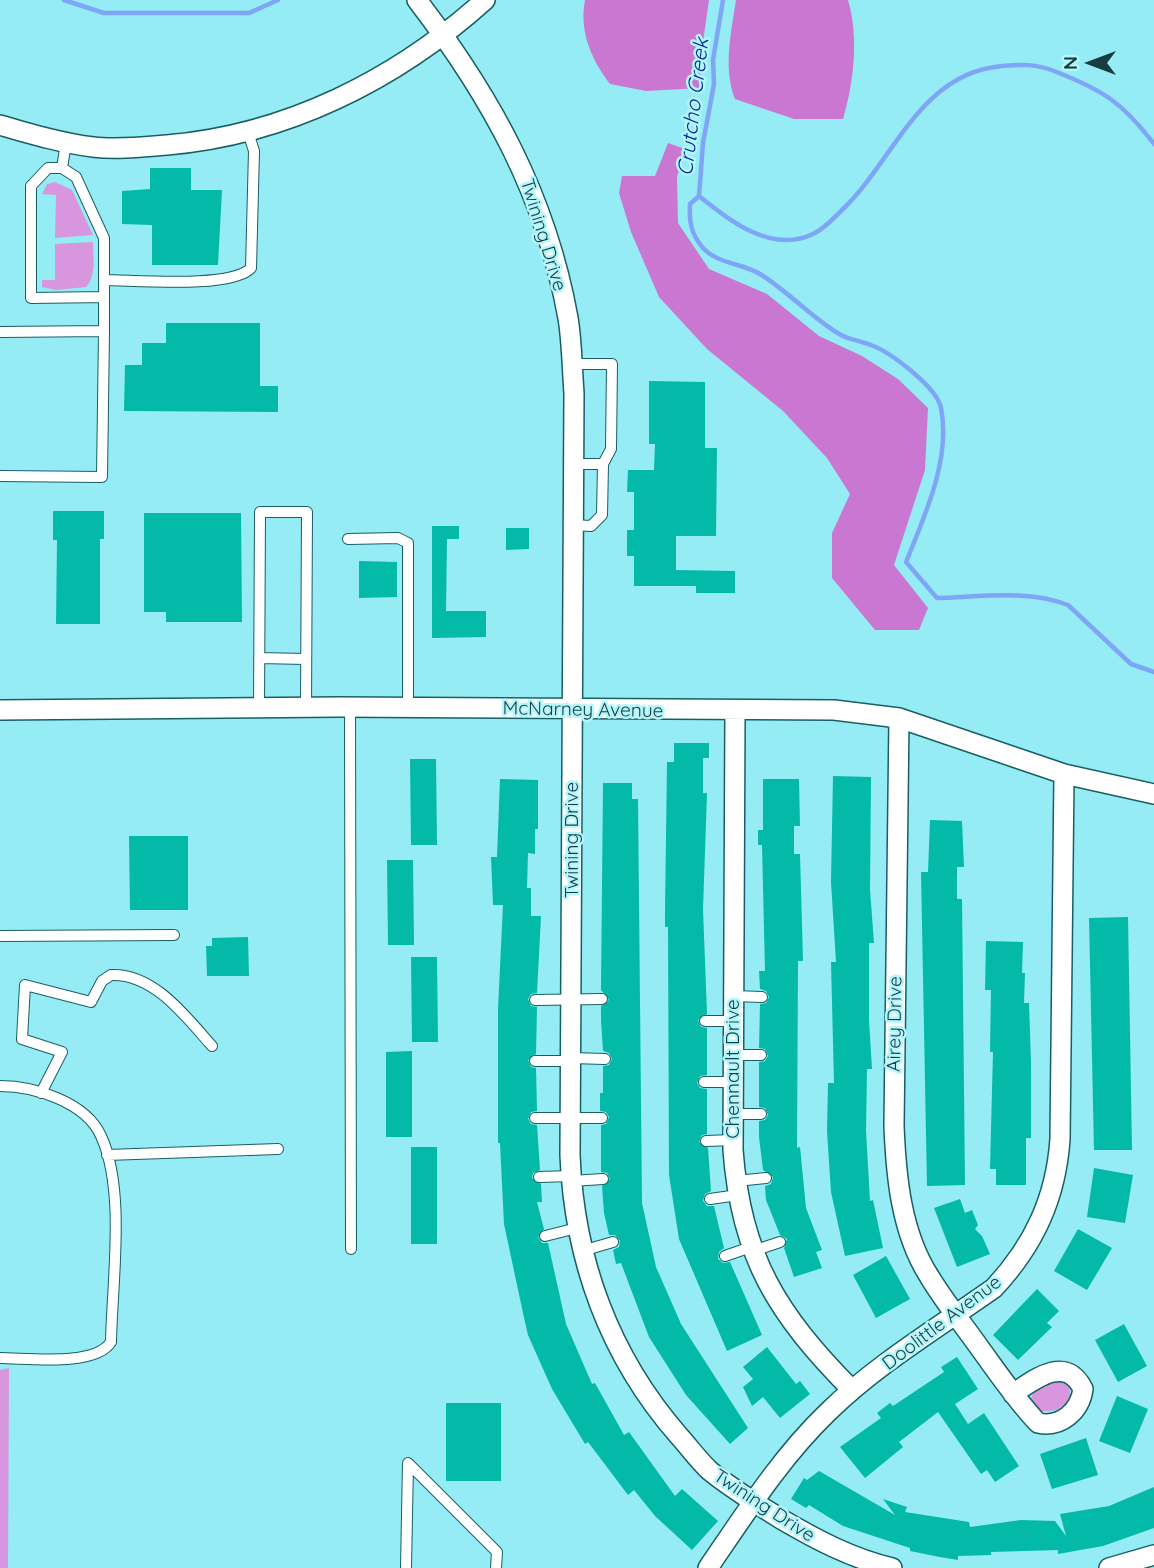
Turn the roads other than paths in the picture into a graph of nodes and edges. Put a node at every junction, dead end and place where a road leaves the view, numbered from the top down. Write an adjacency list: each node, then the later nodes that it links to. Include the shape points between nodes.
1 (417, 0): 3 (street, Twining Drive)
2 (485, 0): 3 (street)
3 (443, 34): 5 (street, via 338,99); 12 (street, Twining Drive, via 514,148 534,199 557,268)
4 (0, 125): 6 (street)
5 (248, 132): 6 (street, via 213,141 141,147); 8 (lane, via 254,151 251,268 244,276)
6 (66, 142): 7 (lane)
7 (62, 168): 8 (lane, via 76,177 104,238); 9 (lane, via 48,168 31,186 31,298)
8 (104, 280): 9 (lane)
9 (104, 297): 10 (lane)
10 (104, 331): 11 (lane); 15 (lane, via 103,477)
11 (0, 332)
12 (571, 364): 13 (street, Twining Drive); 14 (lane, via 612,364 611,449)
13 (572, 464): 14 (lane); 16 (street, Twining Drive)
14 (603, 464): 16 (lane, via 602,515 592,526)
15 (0, 476)
16 (572, 525): 25 (street, Twining Drive)
17 (348, 539): 23 (lane, via 398,538 408,543)
18 (259, 658): 19 (lane); 19 (lane, via 260,512 307,512); 22 (lane)
19 (306, 659): 20 (lane)
20 (306, 707): 21 (street, McNarney Avenue); 22 (street, McNarney Avenue)
21 (350, 707): 23 (street, McNarney Avenue); 69 (lane)
22 (259, 708): 24 (street, McNarney Avenue)
23 (408, 708): 25 (street, McNarney Avenue)
24 (0, 710)
25 (573, 710): 26 (street, McNarney Avenue); 36 (street, Twining Drive)
26 (735, 711): 27 (street, McNarney Avenue, via 834,710); 32 (street, Chennault Drive)
27 (899, 718): 28 (street, McNarney Avenue); 72 (street, Airey Drive, via 895,1164 908,1228 928,1275)
28 (1064, 774): 29 (street, McNarney Avenue); 72 (street, Doolittle Avenue, via 1060,1139 1054,1186 1037,1230 1013,1268)
29 (1154, 793)
30 (174, 935): 31 (lane)
31 (0, 936)
32 (733, 996): 33 (lane); 38 (street, Chennault Drive)
33 (762, 997)
34 (603, 999): 36 (lane)
35 (535, 1000): 36 (lane)
36 (571, 1000): 43 (street, Twining Drive)
37 (705, 1021): 38 (lane)
38 (733, 1021): 40 (street, Chennault Drive)
39 (212, 1046): 48 (lane, via 174,1003 136,978 111,975 90,1002 24,985 22,1039 62,1052)
40 (733, 1055): 41 (lane); 46 (street, Chennault Drive)
41 (761, 1055)
42 (605, 1059): 43 (lane)
43 (571, 1060): 44 (lane); 52 (street, Twining Drive)
44 (535, 1061)
45 (704, 1082): 46 (lane)
46 (733, 1082): 49 (street, Chennault Drive)
47 (0, 1086): 48 (lane)
48 (41, 1093): 57 (lane, via 86,1116 101,1134)
49 (733, 1115): 50 (lane); 54 (street, Chennault Drive)
50 (761, 1115)
51 (535, 1118): 52 (lane)
52 (570, 1118): 53 (lane); 60 (street, Twining Drive)
53 (602, 1118)
54 (733, 1140): 55 (lane); 62 (street, Chennault Drive)
55 (706, 1141)
56 (278, 1149): 57 (lane)
57 (107, 1155): 73 (lane, via 116,1181 111,1342 105,1352 91,1358)
58 (539, 1177): 60 (lane)
59 (766, 1178): 62 (lane)
60 (571, 1179): 61 (lane); 64 (street, Twining Drive)
61 (603, 1179)
62 (737, 1188): 63 (lane); 68 (street, Chennault Drive)
63 (710, 1199)
64 (577, 1228): 65 (lane); 70 (street, Twining Drive)
65 (545, 1236)
66 (780, 1241): 68 (lane)
67 (613, 1242): 70 (lane)
68 (752, 1249): 71 (lane); 74 (street, Chennault Drive, via 781,1307 809,1346)
69 (351, 1250)
70 (581, 1251): 76 (street, Twining Drive, via 595,1297 641,1388 709,1470)
71 (725, 1256)
72 (956, 1315): 74 (street, Doolittle Avenue); 75 (street, Airey Drive)
73 (0, 1358)
74 (852, 1390): 76 (street, Doolittle Avenue, via 791,1452)
75 (1013, 1394)
76 (754, 1502): 80 (street, Doolittle Avenue); 81 (street, Twining Drive, via 825,1545)
77 (1154, 1555): 82 (street)
78 (406, 1568): 79 (lane, via 408,1463 497,1552)
79 (496, 1568)
80 (708, 1568)
81 (892, 1568)
82 (1109, 1568)

